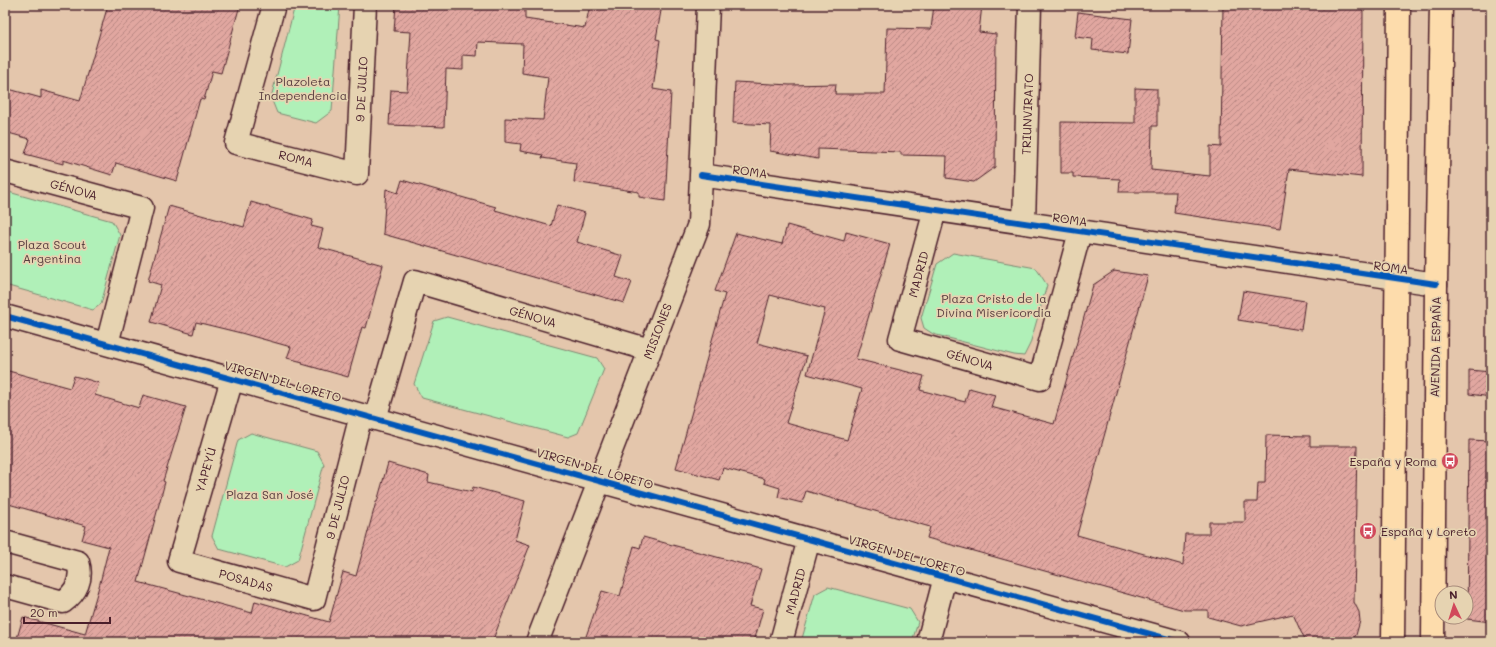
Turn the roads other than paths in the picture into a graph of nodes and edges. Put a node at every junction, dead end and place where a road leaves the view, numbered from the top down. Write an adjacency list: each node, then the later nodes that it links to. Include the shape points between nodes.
1 (274, 5): 8 (street, ROMA, via 236,143)
2 (365, 5): 8 (street, 9 DE JULIO)
3 (708, 5): 9 (street, MISIONES)
4 (1030, 5): 11 (street, TRIUNVIRATO)
5 (1399, 5): 13 (main road)
6 (1441, 5): 15 (main road, AVENIDA ESPAÑA)
7 (5, 171): 18 (street, GÉNOVA, via 142,208)
8 (357, 174)
9 (701, 175): 10 (street, ROMA); 19 (street, MISIONES, via 699,224)
10 (935, 210): 11 (street, ROMA); 17 (street, MADRID)
11 (1024, 223): 12 (street, ROMA)
12 (1080, 232): 13 (street, ROMA); 17 (street, GÉNOVA, via 1040,379)
13 (1396, 279): 15 (street, ROMA); 33 (main road)
14 (415, 282): 19 (street, GÉNOVA); 21 (street, 9 DE JULIO)
15 (1436, 284): 34 (main road, AVENIDA ESPAÑA)
16 (5, 316): 18 (street, VIRGEN DEL LORETO)
17 (900, 339)
18 (106, 344): 20 (street, VIRGEN DEL LORETO)
19 (650, 350): 22 (street, MISIONES)
20 (232, 379): 21 (street, VIRGEN DEL LORETO); 25 (street, YAPEYÚ)
21 (368, 417): 22 (street, VIRGEN DEL LORETO); 28 (street, 9 DE JULIO)
22 (599, 481): 23 (street, VIRGEN DEL LORETO); 29 (street, MISIONES)
23 (810, 539): 26 (street, VIRGEN DEL LORETO); 30 (street, MADRID)
24 (5, 542): 27 (street, via 78,562 80,573 76,588 63,602)
25 (179, 561): 28 (street, POSADAS)
26 (945, 577): 31 (street); 32 (street, VIRGEN DEL LORETO)
27 (5, 586)
28 (314, 600)
29 (536, 642)
30 (781, 642)
31 (928, 642)
32 (1179, 642)
33 (1393, 642)
34 (1433, 642)

